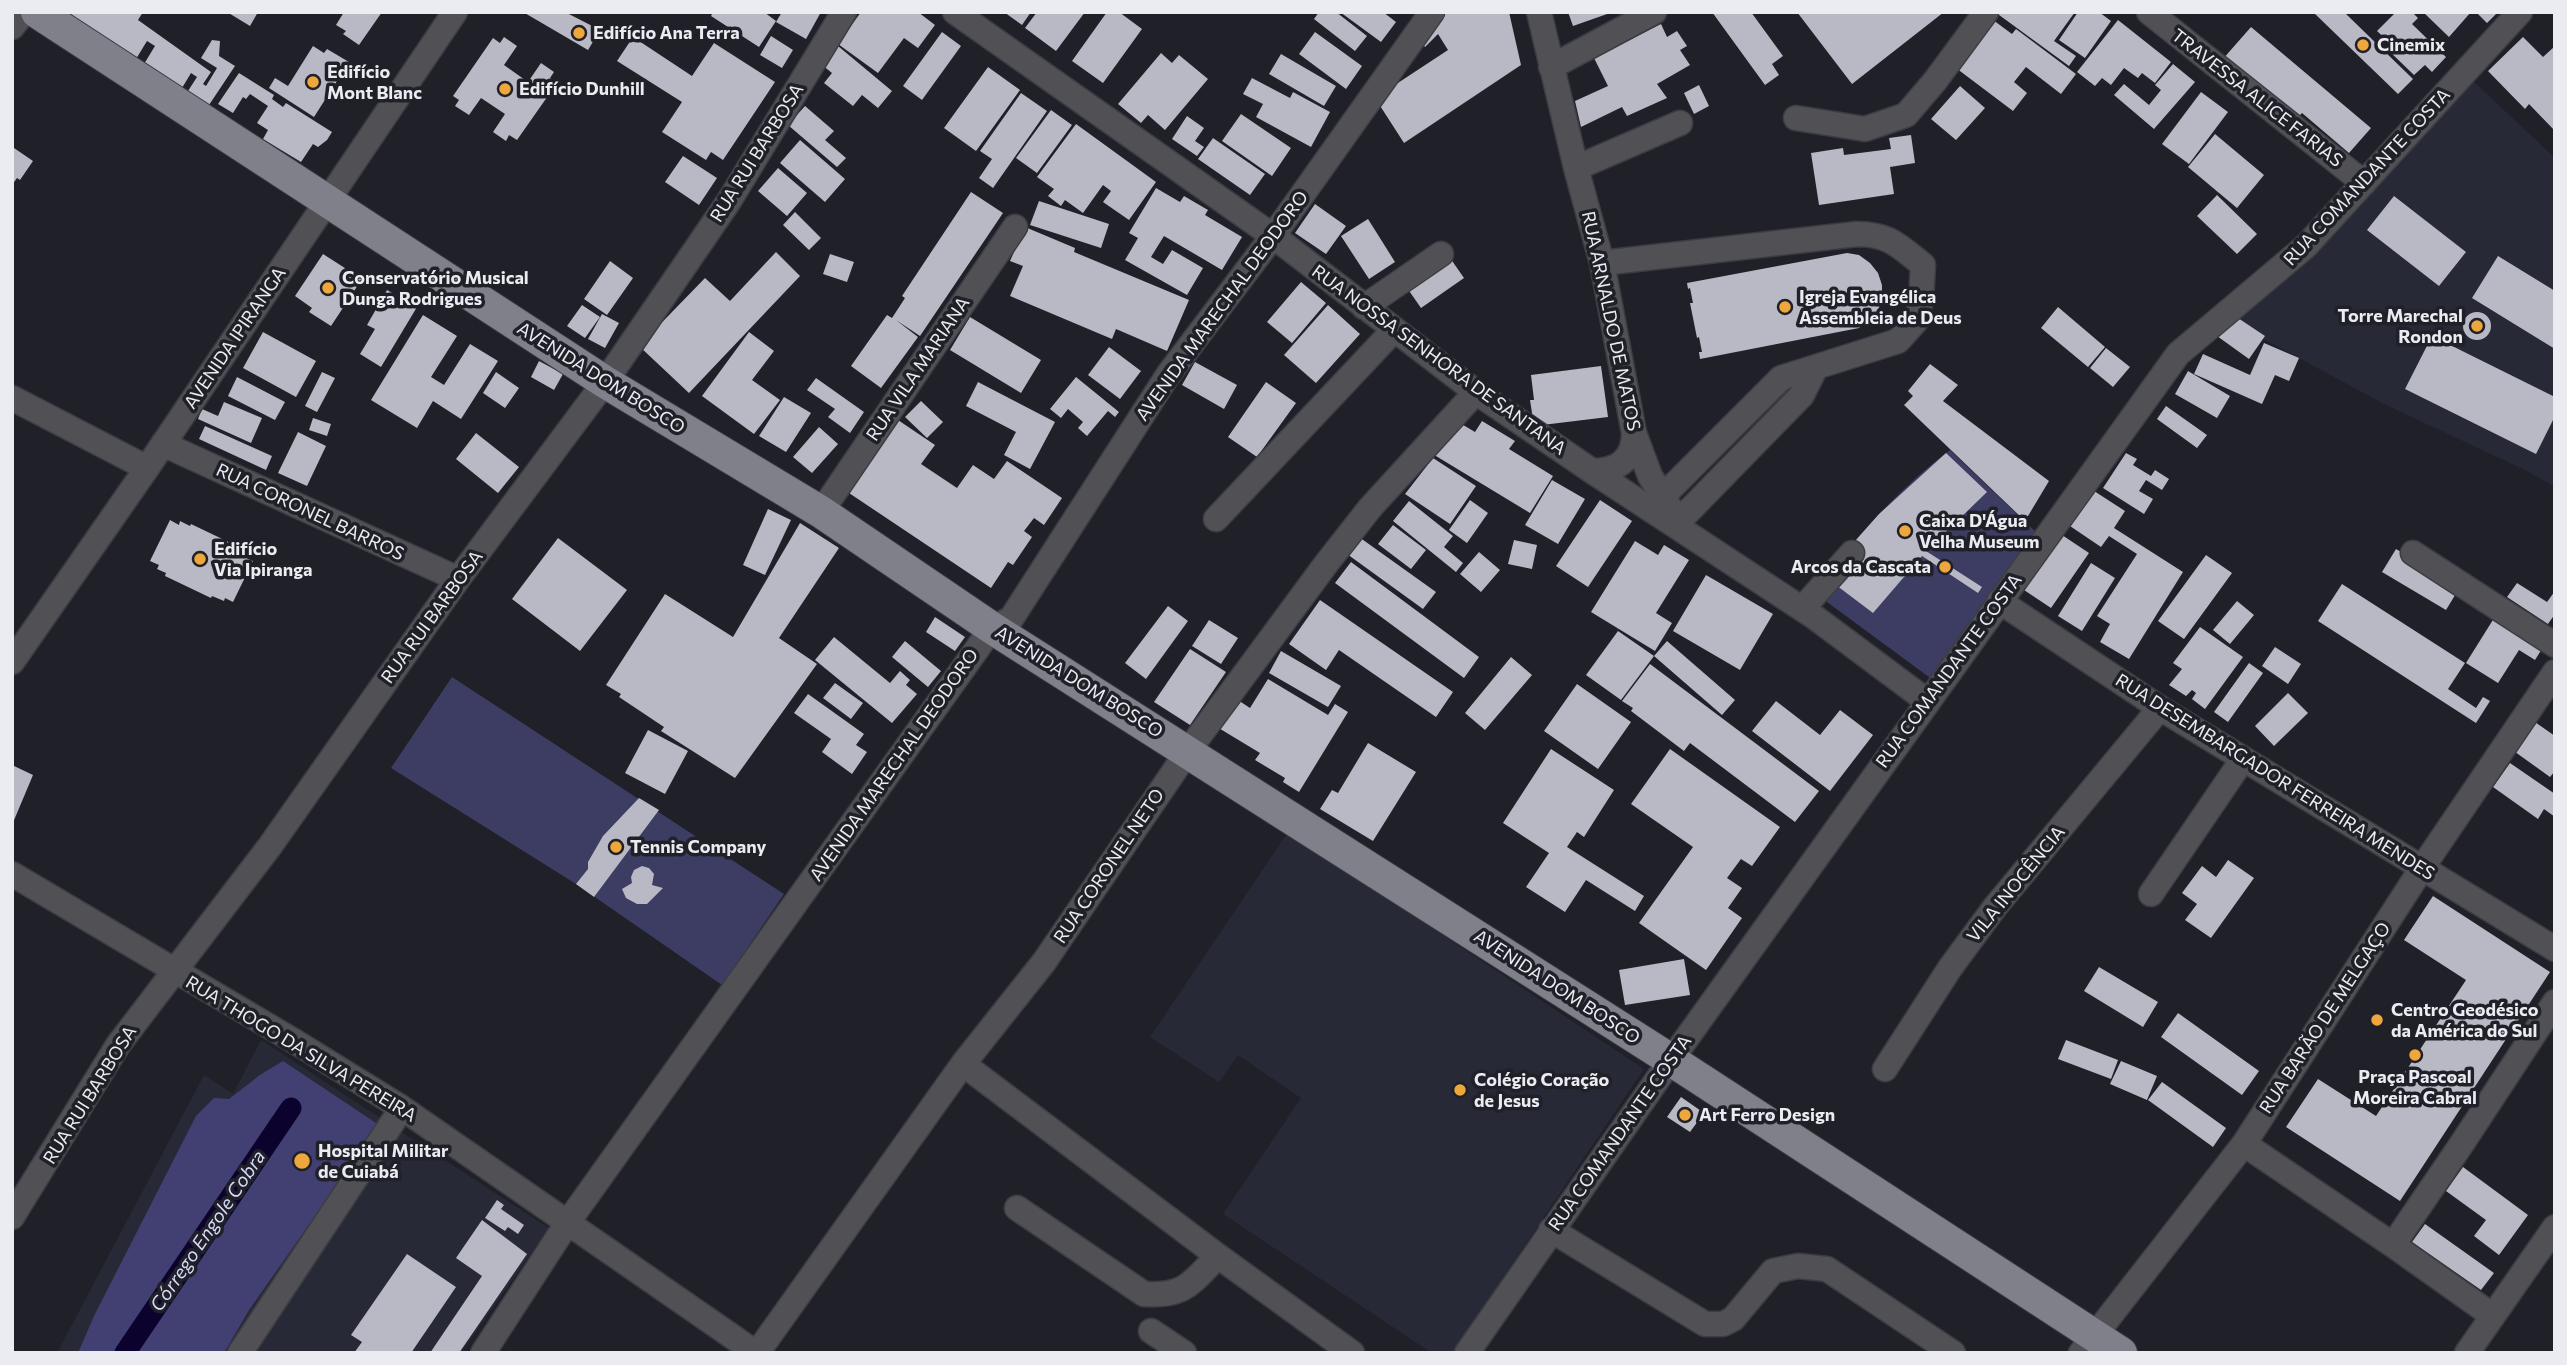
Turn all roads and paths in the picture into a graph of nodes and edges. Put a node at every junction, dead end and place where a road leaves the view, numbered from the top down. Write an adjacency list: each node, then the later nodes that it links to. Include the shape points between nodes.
1 (24, 12): 12 (street)
2 (37, 12): 18 (main road, AVENIDA DOM BOSCO)
3 (455, 12): 18 (street, AVENIDA IPIRANGA)
4 (844, 12): 26 (street, RUA RUI BARBOSA, via 729,201)
5 (955, 12): 20 (street, RUA NOSSA SENHORA DE SANTANA)
6 (1432, 12): 20 (street, AVENIDA MARECHAL DEODORO)
7 (1539, 12): 13 (street, RUA ARNALDO DE MATOS)
8 (1654, 12): 13 (street)
9 (1986, 12): 14 (street, via 1906,115 1865,129)
10 (2149, 12): 17 (street, TRAVESSA ALICE FARIAS)
11 (2521, 12): 17 (street, RUA COMANDANTE COSTA)
12 (12, 27)
13 (1550, 67): 16 (street, RUA ARNALDO DE MATOS)
14 (1796, 118)
15 (1680, 123): 16 (street)
16 (1576, 167): 22 (street, RUA ARNALDO DE MATOS)
17 (2364, 183): 40 (street, RUA COMANDANTE COSTA, via 2306,246 2178,354)
18 (327, 202): 26 (main road, AVENIDA DOM BOSCO); 30 (street, AVENIDA IPIRANGA)
19 (1015, 227): 34 (street, RUA VILA MARIANA)
20 (1273, 236): 23 (street, RUA NOSSA SENHORA DE SANTANA); 42 (street, AVENIDA MARECHAL DEODORO, via 1168,375 1011,618)
21 (1440, 254): 23 (street)
22 (1602, 262): 25 (street, via 1857,234 1877,234 1895,242 1923,265 1916,321 1898,341); 29 (street, RUA ARNALDO DE MATOS)
23 (1364, 307): 24 (street, RUA NOSSA SENHORA DE SANTANA)
24 (1394, 330): 27 (street, RUA NOSSA SENHORA DE SANTANA); 35 (street)
25 (1816, 367): 33 (street, via 1781,379); 36 (street, via 1802,395)
26 (605, 382): 34 (main road, AVENIDA DOM BOSCO); 39 (street, RUA RUI BARBOSA)
27 (1476, 391): 32 (street, RUA NOSSA SENHORA DE SANTANA); 48 (street, RUA CORONEL NETO, via 1370,508)
28 (12, 398): 31 (street)
29 (1634, 433): 32 (street, via 1633,449 1622,464); 33 (street, RUA ARNALDO DE MATOS)
30 (163, 444): 31 (street, AVENIDA IPIRANGA); 39 (street, RUA CORONEL BARROS)
31 (147, 468): 44 (street, AVENIDA IPIRANGA)
32 (1591, 471): 36 (street, RUA NOSSA SENHORA DE SANTANA)
33 (1662, 497): 36 (street, RUA ARNALDO DE MATOS)
34 (821, 512): 42 (main road, AVENIDA DOM BOSCO)
35 (1216, 519)
36 (1685, 529): 41 (street, RUA NOSSA SENHORA DE SANTANA)
37 (1852, 553): 41 (street)
38 (2413, 553): 43 (street)
39 (458, 579): 54 (street, RUA RUI BARBOSA, via 270,846)
40 (1999, 601): 46 (street, RUA COMANDANTE COSTA); 47 (street, RUA DESEMBARGADOR FERREIRA MENDES)
41 (1802, 609): 46 (street, RUA NOSSA SENHORA DE SANTANA)
42 (992, 628): 48 (main road, AVENIDA DOM BOSCO); 63 (street, AVENIDA MARECHAL DEODORO)
43 (2555, 645)
44 (12, 662)
45 (2555, 672): 50 (street, RUA BARÃO DE MELGAÇO)
46 (1927, 701): 56 (street, RUA COMANDANTE COSTA)
47 (2160, 708): 49 (street, RUA DESEMBARGADOR FERREIRA MENDES); 58 (street, VILA INOCÊNCIA, via 1995,907)
48 (1188, 751): 56 (main road, AVENIDA DOM BOSCO); 57 (street, RUA CORONEL NETO, via 1044,962)
49 (2244, 759): 50 (street, RUA DESEMBARGADOR FERREIRA MENDES); 52 (street)
50 (2423, 868): 53 (street, RUA DESEMBARGADOR FERREIRA MENDES); 60 (street, RUA BARÃO DE MELGAÇO)
51 (12, 874): 54 (street, RUA THOGO DA SILVA PEREIRA)
52 (2151, 894)
53 (2555, 949)
54 (174, 971): 59 (street, RUA THOGO DA SILVA PEREIRA); 62 (street, RUA RUI BARBOSA, via 118,1045)
55 (2555, 1002): 66 (street)
56 (1671, 1060): 65 (street, RUA COMANDANTE COSTA); 70 (main road, AVENIDA DOM BOSCO)
57 (963, 1065): 67 (street); 73 (street, RUA CORONEL NETO)
58 (1885, 1069)
59 (402, 1108): 63 (street, RUA THOGO DA SILVA PEREIRA); 71 (street)
60 (2244, 1144): 66 (street); 70 (street, RUA BARÃO DE MELGAÇO)
61 (1017, 1208): 67 (street, via 1144,1294 1165,1296 1181,1291)
62 (12, 1217)
63 (568, 1222): 72 (street, AVENIDA MARECHAL DEODORO); 73 (street, RUA THOGO DA SILVA PEREIRA)
64 (2555, 1227): 68 (street)
65 (1551, 1230): 76 (street, RUA COMANDANTE COSTA); 77 (street, via 1705,1324 1733,1319 1773,1271 1798,1266 1827,1269)
66 (2393, 1245): 68 (street)
67 (1219, 1256): 75 (street)
68 (2493, 1316): 79 (street)
69 (1151, 1331): 74 (street)
70 (2088, 1344): 78 (main road, AVENIDA DOM BOSCO)
71 (240, 1353)
72 (483, 1353)
73 (757, 1353)
74 (1184, 1353)
75 (1352, 1353)
76 (1467, 1353)
77 (1953, 1353)
78 (2121, 1353)
79 (2467, 1353)

